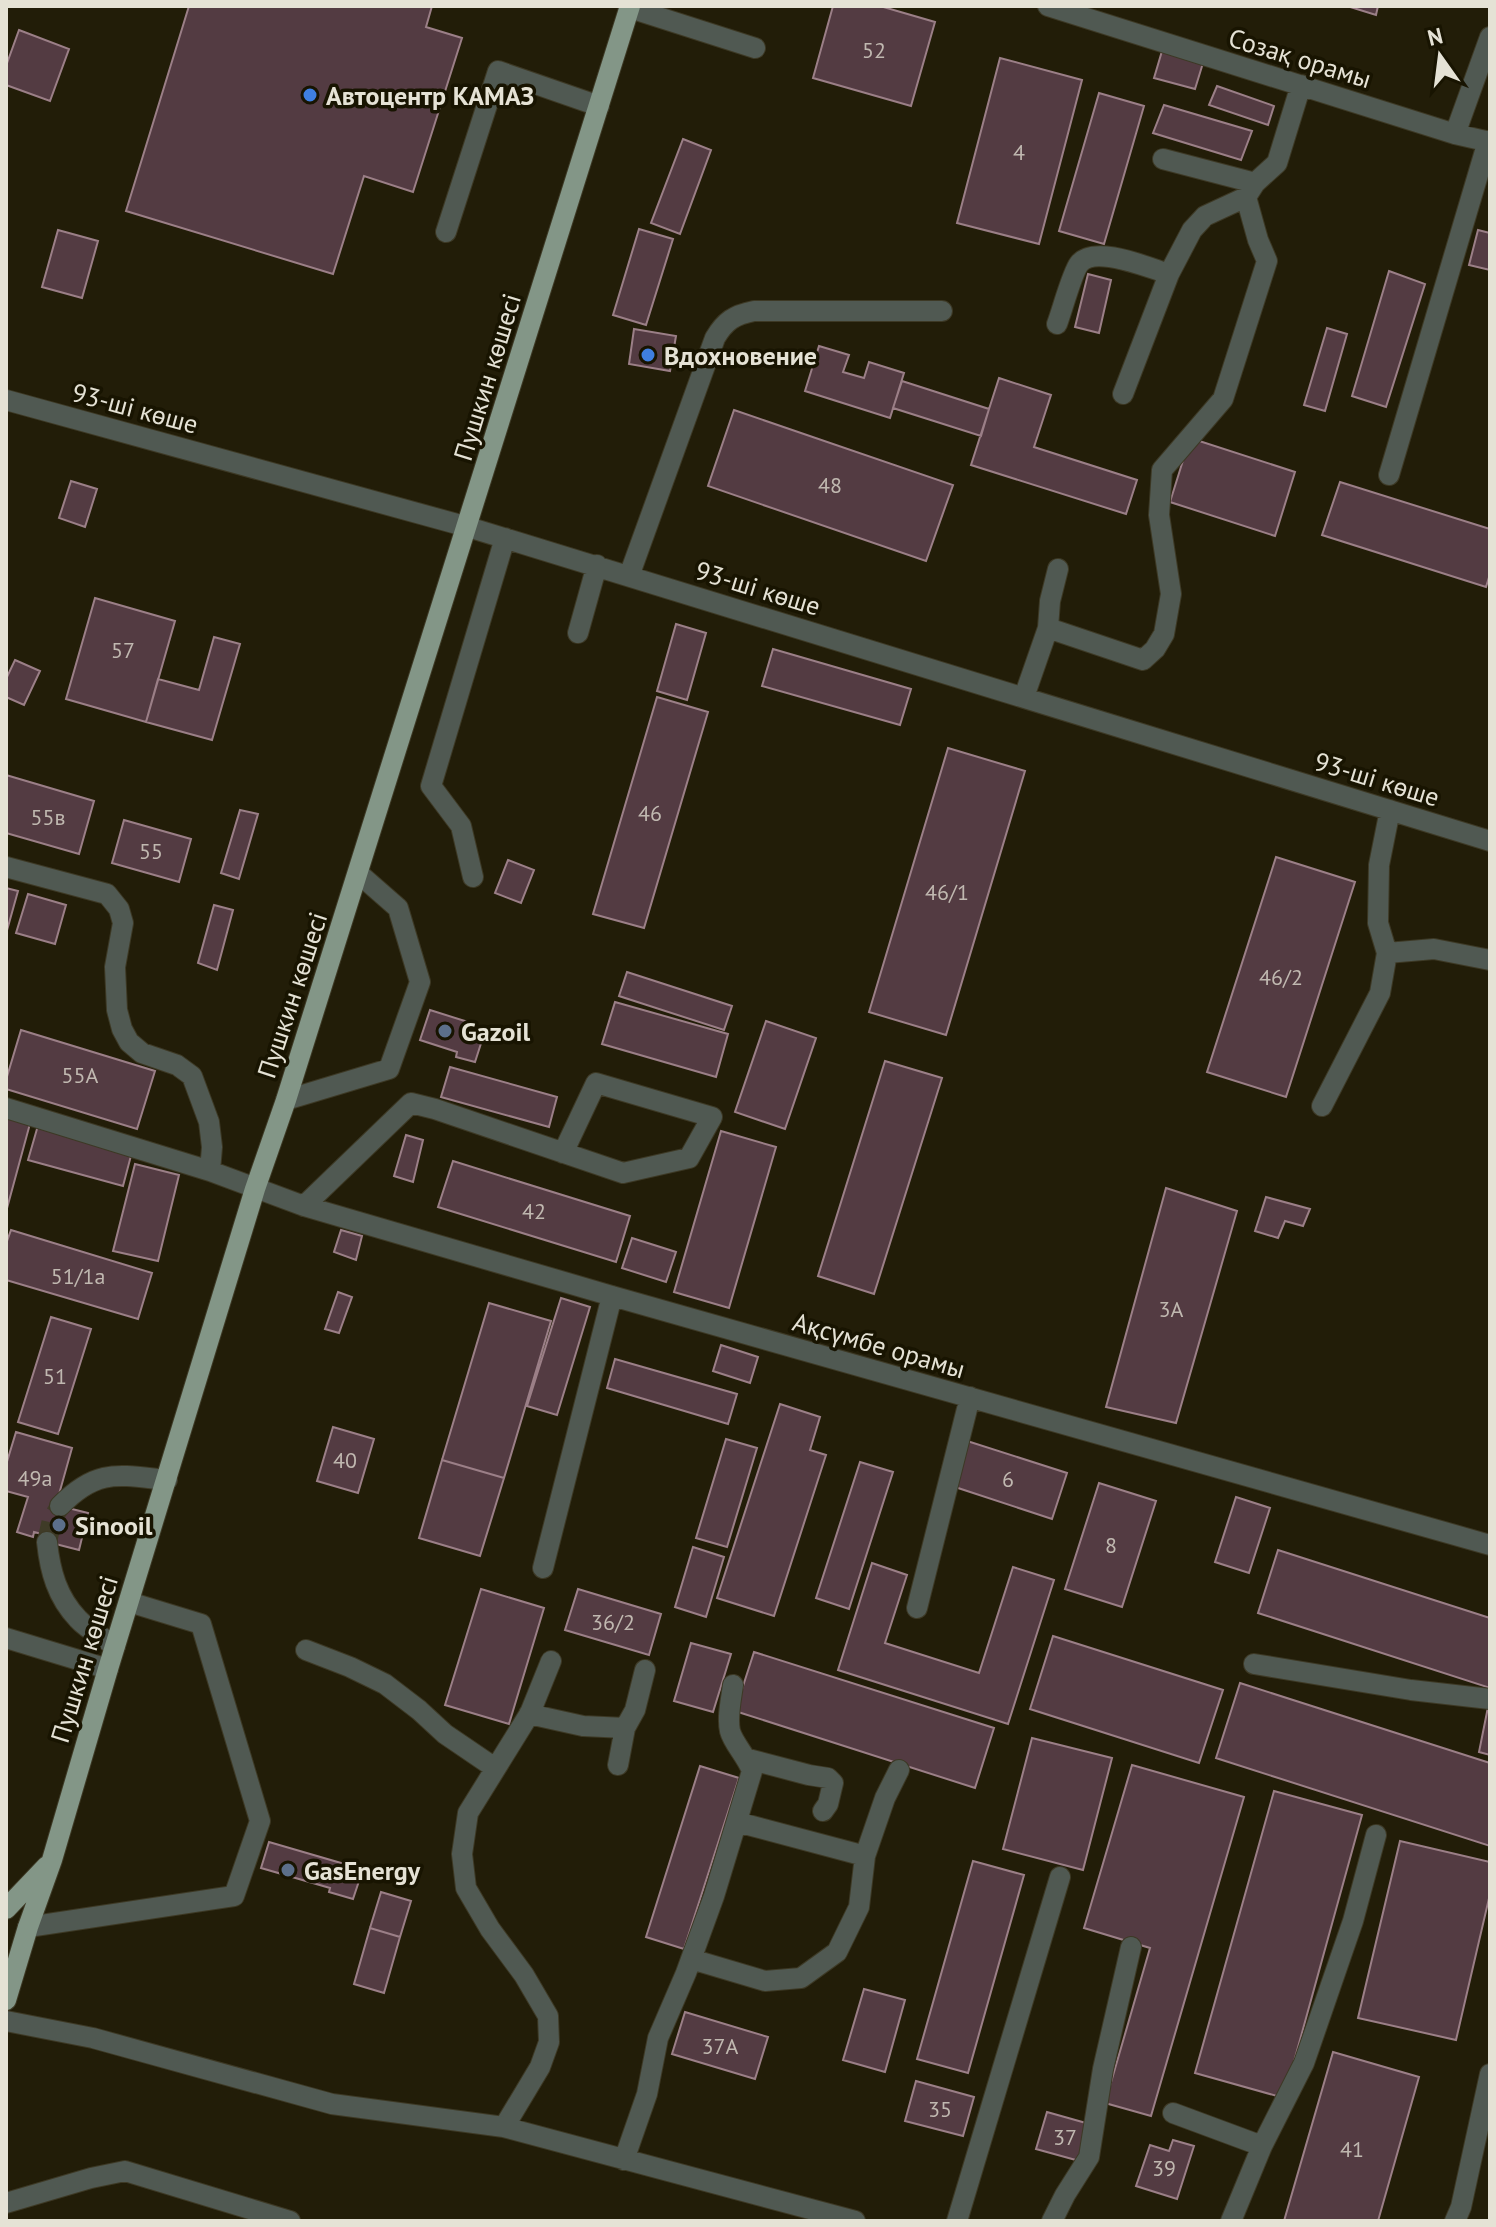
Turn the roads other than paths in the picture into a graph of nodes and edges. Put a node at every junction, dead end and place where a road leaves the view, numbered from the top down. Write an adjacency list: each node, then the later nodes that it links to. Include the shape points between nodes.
1 (1048, 6): 5 (lane, Созақ орамы)
2 (630, 7): 4 (lane); 6 (main road, Пушкин көшесі)
3 (1490, 37): 7 (lane)
4 (755, 48)
5 (1301, 85): 7 (lane, Созақ орамы); 10 (lane, via 1277,163)
6 (599, 106): 11 (lane, via 498,71); 18 (main road, Пушкин көшесі)
7 (1455, 134): 8 (lane, Созақ орамы)
8 (1489, 142): 17 (lane)
9 (1163, 159): 10 (lane)
10 (1251, 190): 12 (lane, via 1205,216); 23 (lane, via 1258,240 1267,261 1223,399 1162,470 1159,515 1171,594 1164,634 1143,660)
11 (446, 232)
12 (1169, 274): 14 (lane, via 1092,255 1079,263); 15 (lane)
13 (942, 311): 22 (lane, via 754,311 724,323)
14 (1057, 324)
15 (1123, 394)
16 (6, 400): 18 (lane, 93-ші көше)
17 (1389, 475)
18 (468, 527): 19 (lane, 93-ші көше); 29 (main road, Пушкин көшесі)
19 (505, 538): 20 (lane, 93-ші көше); 30 (lane, via 431,786 461,826)
20 (597, 565): 22 (lane, 93-ші көше); 24 (lane)
21 (1058, 569): 23 (lane)
22 (629, 576): 25 (lane, 93-ші көше)
23 (1048, 628): 25 (lane)
24 (578, 633)
25 (1024, 697): 26 (lane, 93-ші көше)
26 (1390, 810): 27 (lane, 93-ші көше); 31 (lane, via 1379,865 1378,923)
27 (1490, 841)
28 (6, 867): 37 (lane, via 107,894 119,909 123,923 115,967 122,1029 142,1053 192,1076 209,1122)
29 (358, 873): 33 (main road, Пушкин көшесі); 33 (lane, via 398,908 420,982 389,1069)
30 (473, 877)
31 (1387, 953): 32 (lane, via 1434,949); 34 (lane, via 1380,993)
32 (1490, 960)
33 (286, 1100): 38 (main road, Пушкин көшесі)
34 (1322, 1106)
35 (6, 1108): 37 (lane, Ақсүмбе орамы)
36 (563, 1153): 36 (lane, via 623,1173 689,1158 712,1117 596,1083); 39 (lane, via 411,1103)
37 (210, 1171): 38 (lane, Ақсүмбе орамы)
38 (255, 1189): 39 (lane, Ақсүмбе орамы); 42 (main road, Пушкин көшесі)
39 (304, 1206): 40 (lane, Ақсүмбе орамы)
40 (612, 1296): 41 (lane, Ақсүмбе орамы); 46 (lane)
41 (970, 1397): 45 (lane, Ақсүмбе орамы); 48 (lane)
42 (167, 1480): 43 (lane, via 122,1475 95,1480); 47 (main road, Пушкин көшесі)
43 (60, 1506)
44 (47, 1542): 50 (lane, via 57,1590 79,1620)
45 (1490, 1545)
46 (543, 1568)
47 (129, 1602): 50 (main road, Пушкин көшесі); 71 (lane, via 201,1624 260,1821 234,1896)
48 (917, 1608)
49 (6, 1638): 54 (lane)
50 (115, 1646): 54 (main road, Пушкин көшесі)
51 (306, 1650): 62 (lane, via 385,1684)
52 (551, 1661): 58 (lane)
53 (1254, 1664): 57 (lane)
54 (108, 1669): 68 (main road, Пушкин көшесі)
55 (645, 1670): 59 (lane)
56 (733, 1685): 60 (lane, via 730,1733)
57 (1490, 1699)
58 (529, 1714): 59 (lane, via 583,1726); 62 (lane)
59 (625, 1728): 61 (lane)
60 (748, 1759): 64 (lane, via 828,1778 833,1783); 65 (lane, via 752,1771)
61 (618, 1765)
62 (495, 1768): 78 (lane, via 468,1813 462,1854 466,1888 548,2016 549,2042)
63 (899, 1770): 67 (lane)
64 (823, 1811)
65 (737, 1822): 67 (lane); 73 (lane)
66 (1376, 1835): 79 (lane, via 1304,2063)
67 (865, 1856): 73 (lane, via 859,1907 837,1952 801,1978 765,1981)
68 (52, 1860): 70 (main road); 71 (main road, Пушкин көшесі)
69 (1060, 1877): 84 (lane)
70 (6, 1909)
71 (28, 1927): 74 (main road, Пушкин көшесі)
72 (1131, 1947): 85 (lane, via 1089,2157)
73 (691, 1959): 80 (lane, via 658,2038 647,2094)
74 (6, 2000)
75 (6, 2021): 78 (lane, via 93,2038 332,2104)
76 (1490, 2074): 87 (lane)
77 (1173, 2113): 79 (lane)
78 (504, 2127): 80 (lane)
79 (1262, 2146): 86 (lane)
80 (624, 2160): 83 (lane)
81 (6, 2203): 82 (lane, via 125,2171)
82 (290, 2221)
83 (855, 2221)
84 (957, 2221)
85 (1052, 2221)
86 (1231, 2221)
87 (1455, 2221)

